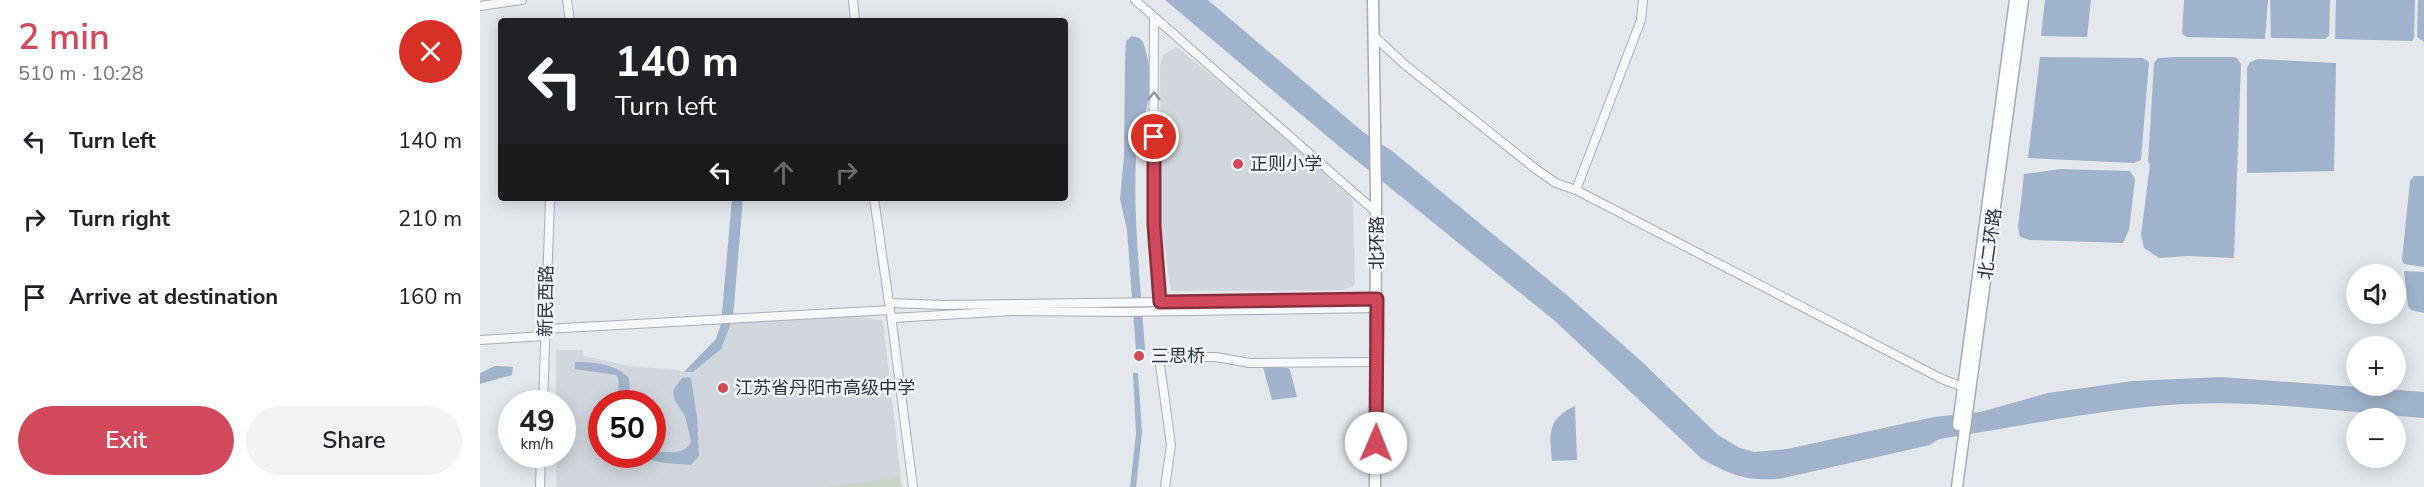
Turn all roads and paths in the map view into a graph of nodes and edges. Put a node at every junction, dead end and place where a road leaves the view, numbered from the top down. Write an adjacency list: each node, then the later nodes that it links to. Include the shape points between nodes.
1 (522, 0): 9 (street)
2 (567, 0): 10 (street)
3 (853, 0): 11 (street)
4 (1135, 0): 12 (street)
5 (1373, 0): 13 (main road, 北环路)
6 (1643, 0): 14 (street, via 1641,20)
7 (2015, 0): 25 (main road, 北二环路)
8 (2023, 0): 27 (main road, 北二环路)
9 (480, 6)
10 (570, 18)
11 (855, 18)
12 (1154, 18): 17 (street); 18 (street, one-way to 12, via 1154,225)
13 (1374, 36): 14 (street, via 1537,170); 17 (main road, 北环路)
14 (1576, 190): 25 (street, via 1942,380)
15 (550, 201): 22 (street, 新民西路)
16 (874, 201): 20 (street)
17 (1376, 212): 19 (main road, 北环路)
18 (1160, 302): 19 (street); 20 (street, via 944,305); 21 (street)
19 (1377, 304): 21 (street); 24 (main road, 北环路)
20 (890, 310): 21 (street); 22 (street); 31 (street)
21 (1160, 312)
22 (545, 332): 23 (street); 26 (street, 新民西路)
23 (480, 340)
24 (1377, 362): 32 (street, via 1250,363 1216,357 1159,357 1171,445); 33 (main road, 北环路)
25 (1963, 387): 27 (main road, 北二环路)
26 (543, 390)
27 (1965, 399): 28 (main road, 北二环路)
28 (1959, 444): 34 (main road, 北二环路); 35 (main road, 北二环路)
29 (541, 468): 30 (street)
30 (540, 487)
31 (913, 487)
32 (1165, 487)
33 (1375, 487)
34 (1950, 487)
35 (1957, 487)

